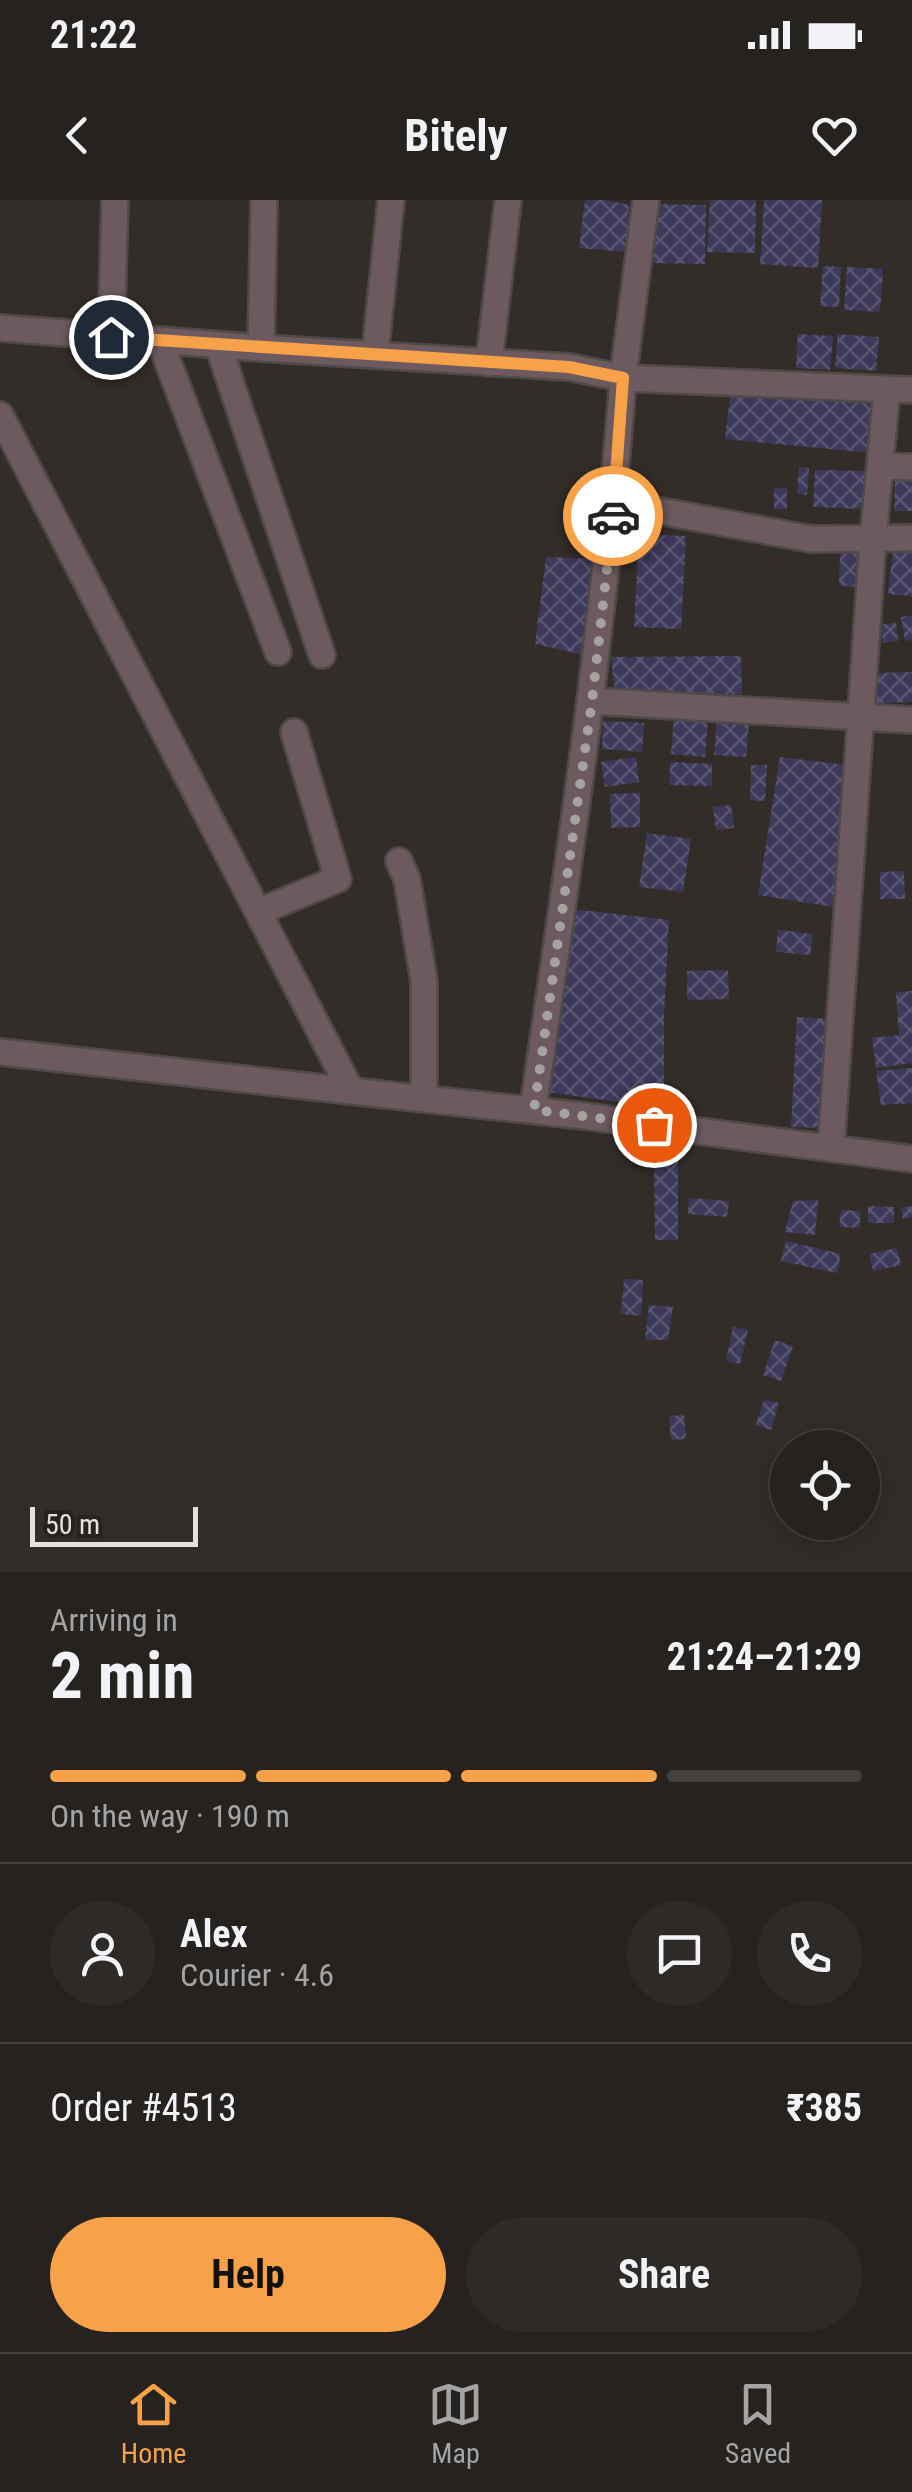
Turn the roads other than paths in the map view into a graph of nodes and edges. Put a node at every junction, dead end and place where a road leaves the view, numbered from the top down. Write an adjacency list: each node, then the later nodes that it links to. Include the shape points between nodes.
1 (115, 200): 7 (street)
2 (264, 200): 10 (street)
3 (390, 200): 11 (street)
4 (508, 200): 12 (street)
5 (646, 200): 13 (street)
6 (0, 328): 7 (street)
7 (111, 337): 8 (street)
8 (160, 340): 9 (street); 21 (street)
9 (218, 345): 10 (street); 22 (street)
10 (261, 348): 11 (street)
11 (375, 354): 12 (street)
12 (490, 362): 13 (street)
13 (623, 378): 14 (street); 18 (street)
14 (900, 389): 16 (street)
15 (0, 415): 28 (street)
16 (880, 466): 17 (street); 19 (street)
17 (912, 467)
18 (614, 504): 19 (street, via 811,539); 23 (street)
19 (873, 538): 20 (street); 24 (street)
20 (912, 538)
21 (278, 652)
22 (322, 655)
23 (592, 701): 24 (street); 32 (street)
24 (860, 717): 25 (street); 33 (street)
25 (912, 720)
26 (294, 732): 28 (street, via 338,879)
27 (399, 861): 31 (street, via 424,981)
28 (258, 912): 30 (street)
29 (0, 1052): 30 (street)
30 (351, 1091): 31 (street)
31 (424, 1098): 32 (street)
32 (534, 1110): 33 (street)
33 (831, 1148): 34 (street)
34 (912, 1159)

